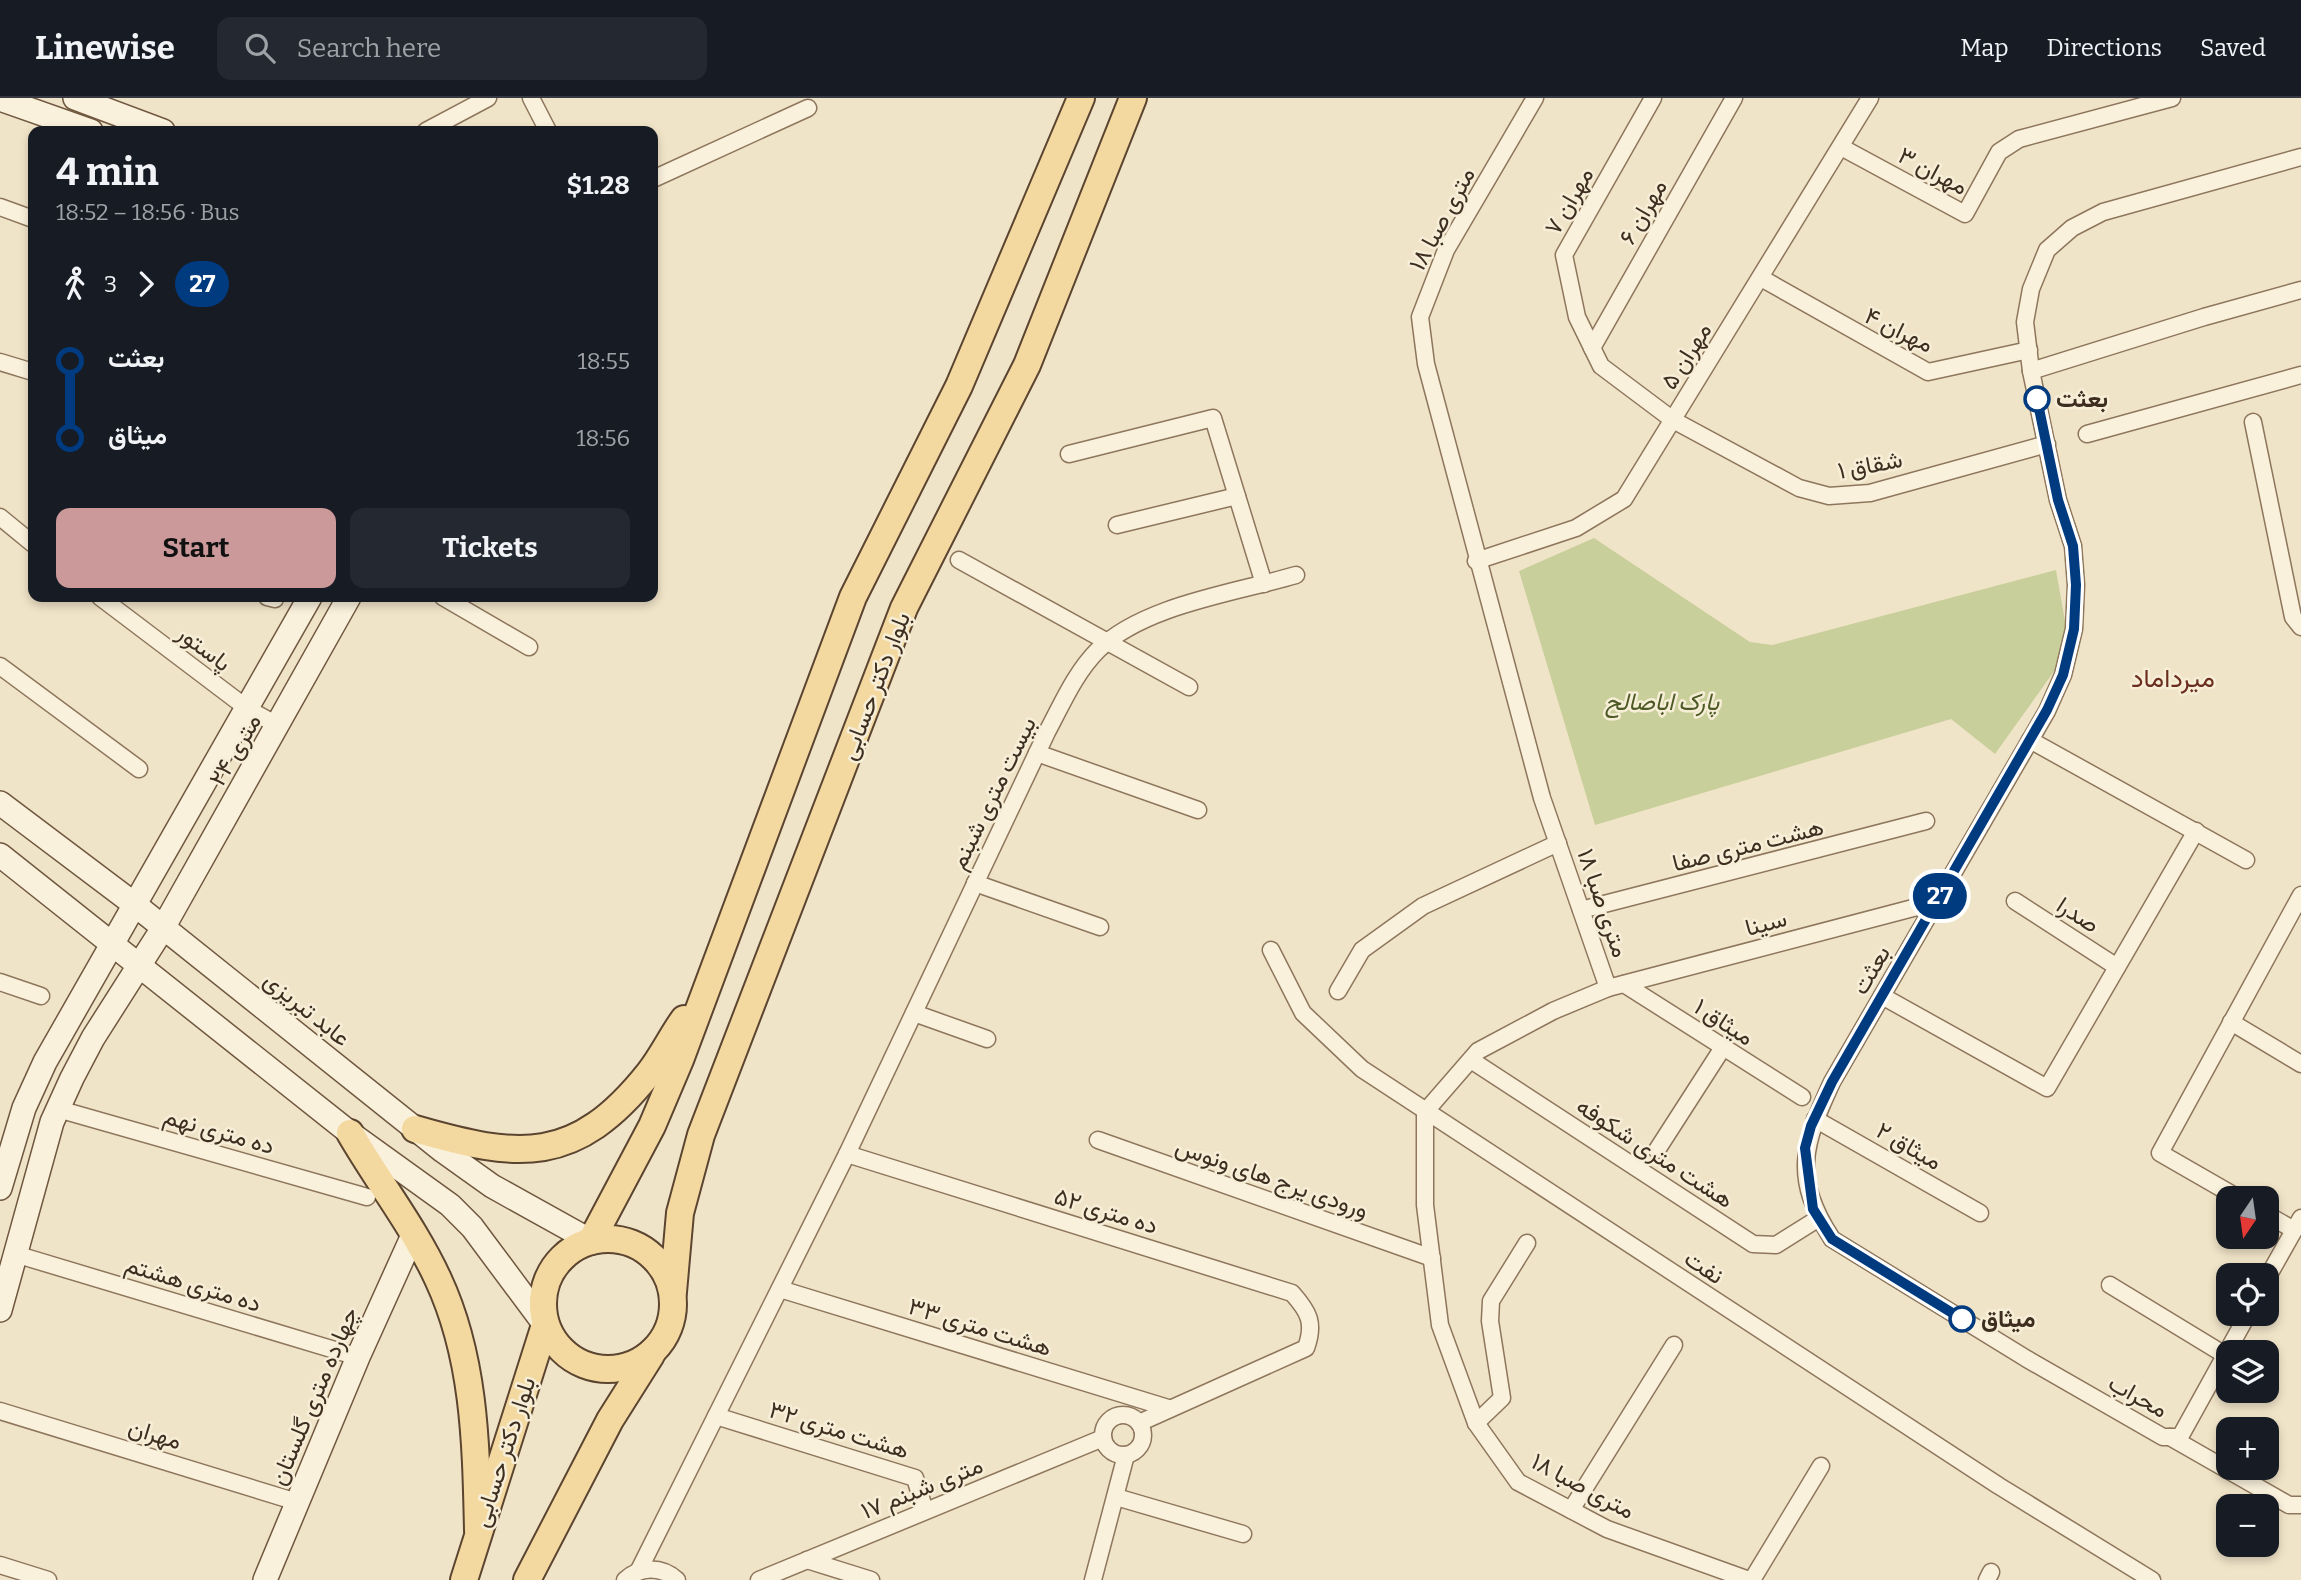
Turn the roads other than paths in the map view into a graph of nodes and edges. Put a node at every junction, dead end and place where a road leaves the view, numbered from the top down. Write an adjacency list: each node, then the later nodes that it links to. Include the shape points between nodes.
1 (75, 98): 14 (street)
2 (488, 98): 15 (street)
3 (531, 98): 16 (street)
4 (1081, 98): 76 (main road, بلوار دکتر حسابی, via 959,386 853,597)
5 (1133, 98): 115 (main road, بلوار دکتر حسابی, via 1027,365 904,608 701,1135 680,1213)
6 (1535, 98): 40 (street, متری صبا ۱۸, via 1446,250 1420,317 1426,364)
7 (1653, 98): 24 (street, مهران ۷, via 1564,255 1577,317)
8 (1734, 98): 24 (street, مهران ۶)
9 (1870, 98): 17 (street, مهران ۵)
10 (0, 99): 13 (street)
11 (2168, 99): 17 (street, مهران ۳, via 2019,139 1999,152 1965,214)
12 (808, 108): 19 (street)
13 (77, 126)
14 (150, 126)
15 (435, 126)
16 (545, 126)
17 (1841, 147): 22 (street, مهران ۵)
18 (2301, 157): 25 (street, بعثت, via 2103,212 2072,228 2047,250 2031,289 2025,322)
19 (658, 177)
20 (0, 207): 21 (street)
21 (28, 217)
22 (1761, 278): 25 (street, مهران ۴, via 1928,372); 30 (street, مهران ۵)
23 (2301, 290): 28 (street)
24 (1592, 348): 30 (street, مهران ۷, via 1601,366)
25 (2029, 350): 28 (street, بعثت)
26 (0, 362): 27 (street)
27 (28, 370)
28 (2031, 371): 33 (street, بعثت)
29 (2301, 375): 32 (street)
30 (1673, 420): 33 (street, شقاق ۱, via 1798,488 1829,496 1870,493); 40 (street, مهران ۵, via 1624,499 1576,528)
31 (2253, 422): 47 (street, via 2293,617)
32 (2087, 434)
33 (2047, 444): 54 (street, بعثت, via 2073,546 2074,629 2063,675)
34 (1069, 454): 35 (street, via 1213,418)
35 (1237, 496): 37 (street); 42 (street)
36 (0, 517): 38 (street)
37 (1117, 526)
38 (28, 540)
39 (959, 560): 48 (street)
40 (1476, 561): 61 (street, متری صبا ۱۸)
41 (1296, 575): 42 (street, بیست متری شبنم)
42 (1264, 584): 48 (street, بیست متری شبنم, via 1126,627)
43 (107, 602): 52 (street, پاستور)
44 (307, 602): 52 (street, ۲۴ متری)
45 (346, 602): 53 (street, ۲۴ متری)
46 (452, 602): 49 (street)
47 (2301, 627)
48 (1109, 642): 51 (street); 55 (street, بیست متری شبنم, via 1075,680)
49 (529, 647)
50 (0, 666): 56 (street)
51 (1189, 687)
52 (248, 709): 53 (street, پاستور); 68 (street, ۲۴ متری)
53 (279, 726): 71 (street, ۲۴ متری)
54 (2030, 740): 60 (street); 67 (street, بعثت)
55 (1037, 753): 58 (street); 64 (street, بیست متری شبنم)
56 (139, 769)
57 (0, 803): 68 (street, عابد تبریزی)
58 (1198, 810)
59 (1926, 821): 69 (street, هشت متری صفا)
60 (2196, 831): 63 (street); 75 (street)
61 (1558, 843): 69 (street, متری صبا ۱۸); 80 (street, via 1423,906 1362,950)
62 (0, 855): 72 (street)
63 (2246, 860)
64 (975, 883): 70 (street); 83 (street, بیست متری شبنم)
65 (2301, 895): 84 (street)
66 (2015, 901): 75 (street, صدرا)
67 (1936, 902): 78 (street, سینا); 82 (street, بعثت)
68 (134, 904): 71 (street, عابد تبریزی); 72 (street, ۲۴ متری)
69 (1581, 910): 79 (street, متری صبا ۱۸)
70 (1100, 927)
71 (163, 928): 74 (street, ۲۴ متری); 93 (street, عابد تبریزی)
72 (111, 941): 74 (street); 98 (street, via 45,1062)
73 (1271, 950): 91 (street, نفت, via 1303,1013 1362,1069)
74 (140, 965): 90 (street, via 93,1038); 94 (street)
75 (2117, 967): 82 (street, via 2046,1088)
76 (710, 981): 93 (main road, via 650,1072 584,1133 526,1151 477,1146); 108 (main road, بلوار دکتر حسابی, via 652,1126)
77 (0, 982): 81 (street)
78 (1624, 984): 79 (street, سینا); 86 (street, میثاق ۱)
79 (1608, 988): 87 (street, متری صبا ۱۸, via 1553,1011 1478,1051)
80 (1338, 991)
81 (41, 996)
82 (1882, 996): 92 (street, بعثت)
83 (914, 1013): 85 (street); 99 (street, بیست متری شبنم)
84 (2231, 1022): 88 (street); 100 (street, via 2160,1153)
85 (987, 1039)
86 (1722, 1049): 89 (street, میثاق ۱); 97 (street)
87 (1471, 1060): 91 (street, متری صبا ۱۸); 104 (street, هشت متری شکوفه, via 1753,1244 1776,1245)
88 (2301, 1064)
89 (1802, 1097)
90 (58, 1109): 96 (street); 102 (street, ده متری نهم)
91 (1425, 1112): 111 (street, متری صبا ۱۸, via 1425,1205); 152 (street, نفت, via 1987,1479)
92 (1815, 1119): 103 (street, میثاق ۲); 104 (street, بعثت, via 1805,1148 1813,1209)
93 (415, 1129): 108 (street, عابد تبریزی, via 492,1186)
94 (350, 1133): 107 (main road); 117 (street, via 450,1205 472,1227)
95 (1098, 1140): 111 (street, ورودی یرج های ونوس)
96 (44, 1150): 98 (street); 110 (street)
97 (1657, 1150)
98 (7, 1153): 101 (street)
99 (847, 1154): 114 (street, بیست متری شبنم); 124 (street, ده متری ۵۲, via 1292,1293 1308,1311 1313,1329 1306,1348)
100 (2217, 1186)
101 (0, 1188)
102 (367, 1197)
103 (1980, 1213)
104 (1819, 1218): 122 (street, بعثت, via 1832,1239)
105 (2279, 1218): 106 (street)
106 (2298, 1224): 112 (street)
107 (414, 1233): 121 (street, چهارده متری گلستان); 138 (main road, via 439,1281 466,1367 475,1438)
108 (591, 1241): 115 (main road, via 612,1239 651,1255 665,1271); 117 (main road, via 571,1250 545,1283)
109 (1527, 1243): 128 (street, via 1491,1301 1502,1398)
110 (15, 1254): 116 (street); 121 (street, ده متری هشتم)
111 (1432, 1258): 128 (street, متری صبا ۱۸, via 1440,1325)
112 (2276, 1263)
113 (2110, 1284): 119 (street)
114 (780, 1289): 124 (street, هشت متری ۳۳); 126 (street, بیست متری شبنم)
115 (673, 1292): 120 (main road, via 666,1336)
116 (0, 1310)
117 (545, 1325): 120 (main road, via 570,1358 589,1367 612,1370 633,1365); 138 (main road, بلوار دکتر حسابی)
118 (1674, 1345): 136 (street)
119 (2216, 1349)
120 (652, 1353): 146 (main road, via 610,1420)
121 (358, 1357): 134 (street, چهارده متری گلستان)
122 (2027, 1359): 129 (street, محراب, via 2139,1425)
123 (2216, 1371): 129 (street, محراب, via 2180,1437)
124 (1168, 1408): 127 (street)
125 (0, 1410): 134 (street, مهران)
126 (716, 1416): 137 (street, هشت متری ۳۲, via 915,1478); 142 (street, بیست متری شبنم)
127 (1139, 1423): 130 (street, via 1128,1416 1115,1417 1105,1425); 131 (street, via 1142,1442)
128 (1476, 1423): 136 (street, متری صبا ۱۸, via 1518,1482)
129 (2170, 1437): 135 (street, via 2289,1505)
130 (1103, 1438): 131 (street, via 1114,1453); 137 (street, ۱۷ متری شبنم)
131 (1126, 1455): 133 (street)
132 (1821, 1466): 151 (street)
133 (1116, 1497): 139 (street); 150 (street)
134 (297, 1502): 144 (street, چهارده متری گلستان)
135 (2301, 1505)
136 (1570, 1510): 151 (street, متری صبا ۱۸, via 1608,1529)
137 (925, 1511): 140 (street, ۱۷ متری شبنم)
138 (478, 1530): 145 (main road, بلوار دکتر حسابی)
139 (1243, 1534)
140 (807, 1560): 148 (street, ۱۷ متری شبنم); 149 (street)
141 (0, 1565): 143 (street)
142 (631, 1576): 147 (street, via 662,1571)
143 (48, 1580)
144 (265, 1580)
145 (464, 1580)
146 (527, 1580)
147 (677, 1580)
148 (759, 1580)
149 (871, 1580)
150 (1093, 1580)
151 (1750, 1580)
152 (2152, 1580)

